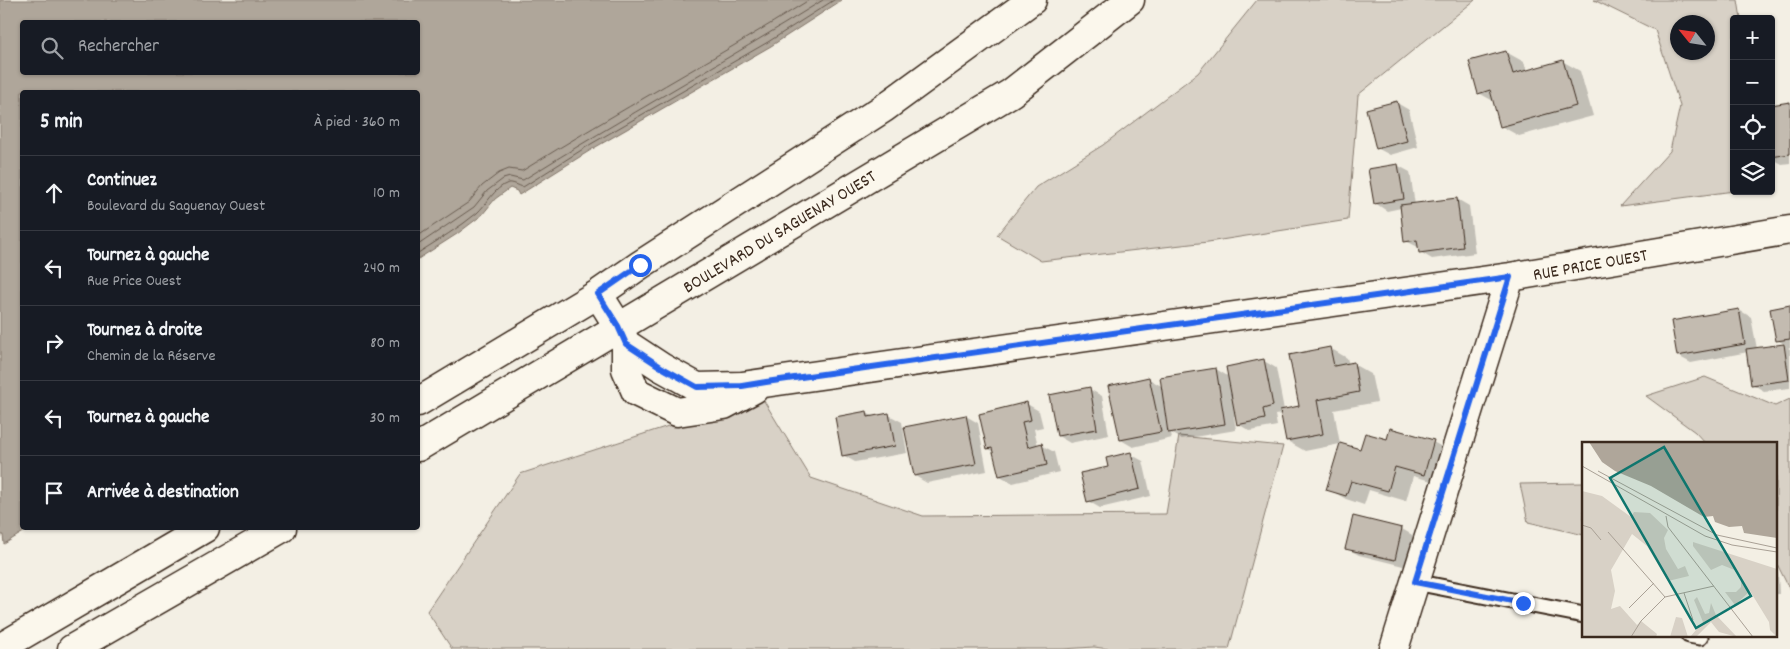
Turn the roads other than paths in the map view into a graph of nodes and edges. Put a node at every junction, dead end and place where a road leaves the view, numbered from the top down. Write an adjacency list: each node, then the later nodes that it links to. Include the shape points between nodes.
1 (1032, 0): 5 (main road, via 884,108)
2 (1130, 0): 6 (main road, BOULEVARD DU SAGUENAY OUEST, via 1011,93)
3 (1790, 230): 4 (main road, RUE PRICE OUEST)
4 (1510, 277): 6 (main road, RUE PRICE OUEST, via 766,382 724,405 677,412 636,392 626,369); 11 (main road)
5 (598, 294): 6 (main road); 7 (main road)
6 (622, 335): 8 (main road, BOULEVARD DU SAGUENAY OUEST)
7 (420, 401)
8 (420, 446)
9 (202, 530): 13 (main road)
10 (279, 530): 14 (main road)
11 (1415, 582): 12 (lane); 15 (main road)
12 (1582, 615)
13 (0, 648)
14 (72, 649)
15 (1394, 649)

